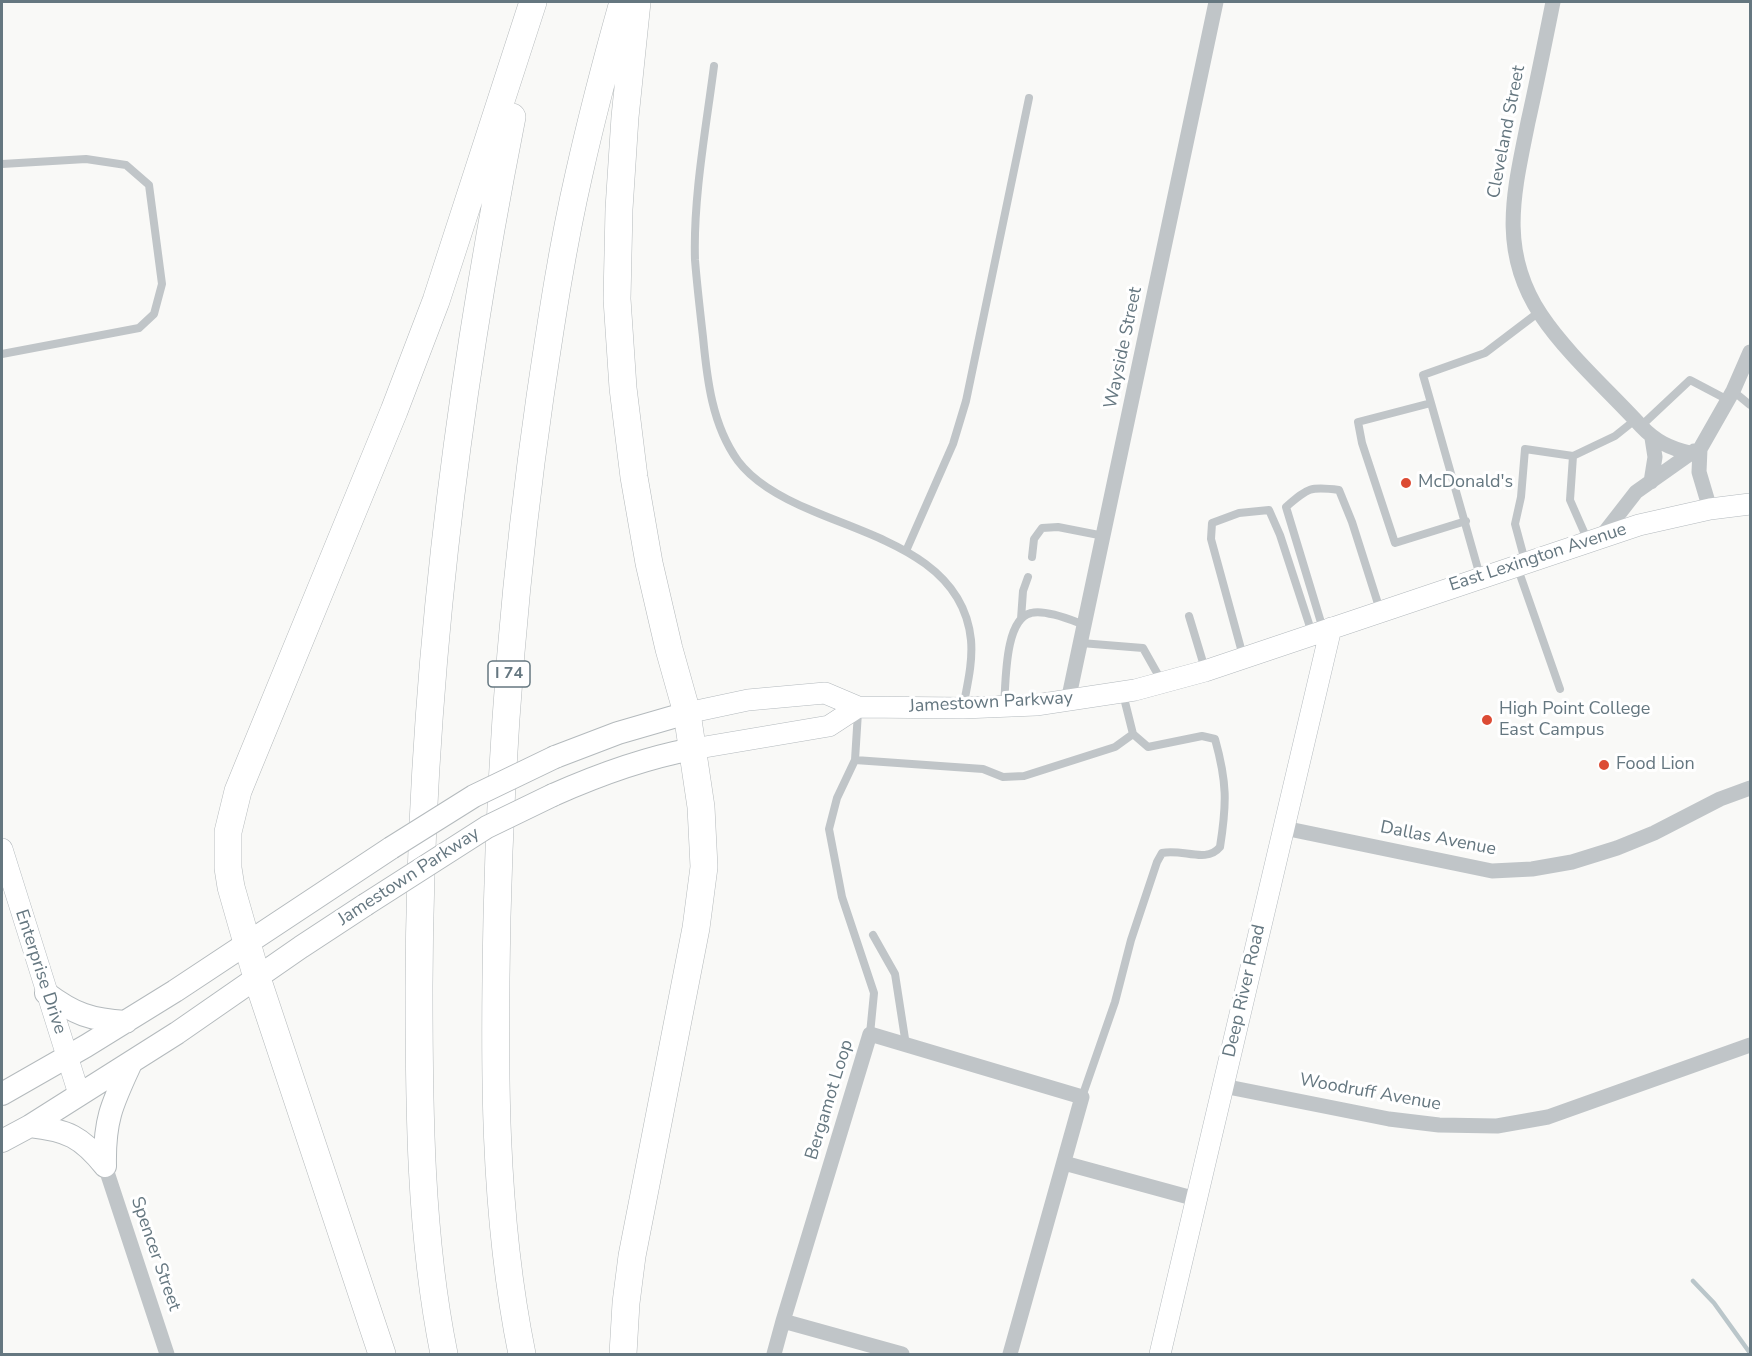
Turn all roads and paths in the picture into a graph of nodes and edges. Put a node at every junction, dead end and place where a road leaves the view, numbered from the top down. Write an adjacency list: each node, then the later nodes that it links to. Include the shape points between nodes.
1 (534, 2): 53 (highway, via 436,301 235,802 228,832 228,868); 74 (highway, via 471,339 447,515 431,693 422,871 419,1050 427,1228)
2 (623, 2): 75 (highway, I 74, via 578,177 552,318 523,524 508,687 498,874 496,1049 503,1222)
3 (637, 2): 45 (highway, via 618,209 620,354 643,531 658,606)
4 (1216, 2): 23 (street, Wayside Street)
5 (1553, 2): 9 (street, Cleveland Street, via 1512,216 1515,255 1525,287)
6 (714, 66): 25 (lane, via 695,259 707,384 723,433 739,462 788,501)
7 (1029, 98): 25 (lane, via 966,401 953,444)
8 (2, 164): 11 (lane, via 86,159 126,165 149,185 162,284 154,314 139,328)
9 (1539, 312): 13 (lane, via 1485,353 1423,375); 15 (street, Cleveland Street)
10 (1750, 352): 12 (street)
11 (2, 354)
12 (1730, 396): 14 (lane); 15 (lane, via 1690,380); 17 (street)
13 (1431, 403): 22 (lane); 22 (lane, via 1358,422 1362,442 1395,543)
14 (1750, 405)
15 (1638, 423): 16 (street, Cleveland Street); 18 (lane)
16 (1652, 438): 17 (street, Cleveland Street, via 1667,446); 19 (street, via 1655,457)
17 (1695, 451): 19 (street); 21 (street)
18 (1574, 456): 24 (lane, via 1570,500); 27 (lane, via 1526,449 1515,524)
19 (1651, 482): 24 (street, via 1636,492)
20 (1750, 504): 21 (main road, East Lexington Avenue)
21 (1710, 509): 24 (main road, East Lexington Avenue)
22 (1466, 521): 29 (lane)
23 (1104, 536): 26 (lane, via 1058,527 1042,528 1034,539); 33 (street, Wayside Street)
24 (1595, 539): 27 (main road, East Lexington Avenue)
25 (906, 551): 44 (lane, via 930,566 951,587 966,614 971,641)
26 (1032, 557)
27 (1521, 564): 29 (main road, East Lexington Avenue); 39 (lane)
28 (1028, 577): 32 (lane)
29 (1480, 577): 30 (main road, East Lexington Avenue)
30 (1380, 611): 34 (main road, East Lexington Avenue); 34 (lane, via 1339,490 1307,489 1286,507)
31 (1189, 616): 37 (lane)
32 (1021, 619): 33 (lane, via 1032,612); 43 (lane, via 1012,636)
33 (1085, 625): 35 (street, Wayside Street)
34 (1322, 631): 36 (main road, Jamestown Parkway); 36 (lane, via 1269,510 1239,513 1212,523 1211,539); 50 (main road, Deep River Road)
35 (1081, 643): 38 (lane, via 1143,648); 41 (street, Wayside Street)
36 (1243, 656): 37 (main road, Jamestown Parkway)
37 (1205, 671): 38 (main road, Jamestown Parkway)
38 (1163, 684): 40 (main road, Jamestown Parkway)
39 (1560, 689)
40 (1123, 692): 41 (main road, Jamestown Parkway); 46 (lane)
41 (1068, 701): 43 (main road, Jamestown Parkway)
42 (858, 707): 44 (main road, Jamestown Parkway); 45 (main road, Jamestown Parkway, via 825,693 748,700); 47 (main road, Jamestown Parkway, via 829,726); 48 (lane)
43 (1004, 707): 44 (main road, Jamestown Parkway)
44 (963, 708)
45 (687, 713): 47 (highway); 53 (main road, Jamestown Parkway, bridge, via 555,757 474,795)
46 (1133, 734): 48 (lane, via 1115,747 1024,776 1003,777 983,769); 65 (lane, via 1149,747 1202,736 1215,739 1224,770 1226,809 1216,852 1209,856 1171,851 1162,853 1157,862)
47 (693, 749): 54 (main road, Jamestown Parkway, bridge, via 628,766 553,795 488,827); 76 (highway, via 703,837 701,896 632,1256)
48 (855, 760): 57 (lane, via 837,798 829,829 842,897 874,993)
49 (1750, 788): 50 (street, Dallas Avenue, via 1617,848 1532,869 1492,871)
50 (1284, 828): 62 (main road, Deep River Road)
51 (2, 856): 55 (main road, Enterprise Drive)
52 (873, 935): 58 (lane, via 896,974)
53 (247, 941): 54 (highway); 56 (main road, Jamestown Parkway)
54 (257, 978): 61 (main road, Jamestown Parkway); 73 (highway)
55 (46, 993): 56 (main road, via 76,1013); 60 (main road, Enterprise Drive)
56 (126, 1022): 60 (main road, Jamestown Parkway)
57 (870, 1034): 58 (street, Bergamot Loop); 71 (street, Bergamot Loop)
58 (906, 1045): 65 (street, Bergamot Loop)
59 (1750, 1045): 62 (street, Woodruff Avenue, via 1548,1117 1497,1126 1389,1119)
60 (67, 1057): 63 (main road, Jamestown Parkway); 64 (main road, Enterprise Drive)
61 (131, 1063): 64 (main road, Jamestown Parkway); 69 (main road, via 109,1115)
62 (1223, 1086): 70 (main road, Deep River Road)
63 (2, 1094)
64 (79, 1094): 66 (main road, Jamestown Parkway)
65 (1082, 1097): 68 (street)
66 (30, 1126): 67 (main road, Jamestown Parkway); 69 (main road, via 72,1135 91,1149)
67 (2, 1141)
68 (1064, 1163): 70 (street); 79 (street)
69 (105, 1167): 72 (street, Spencer Street)
70 (1196, 1199): 80 (main road, Deep River Road)
71 (783, 1321): 77 (street, Bergamot Loop); 78 (street)
72 (167, 1354)
73 (382, 1354)
74 (444, 1354)
75 (522, 1354)
76 (623, 1354)
77 (774, 1354)
78 (902, 1354)
79 (1010, 1354)
80 (1160, 1354)

